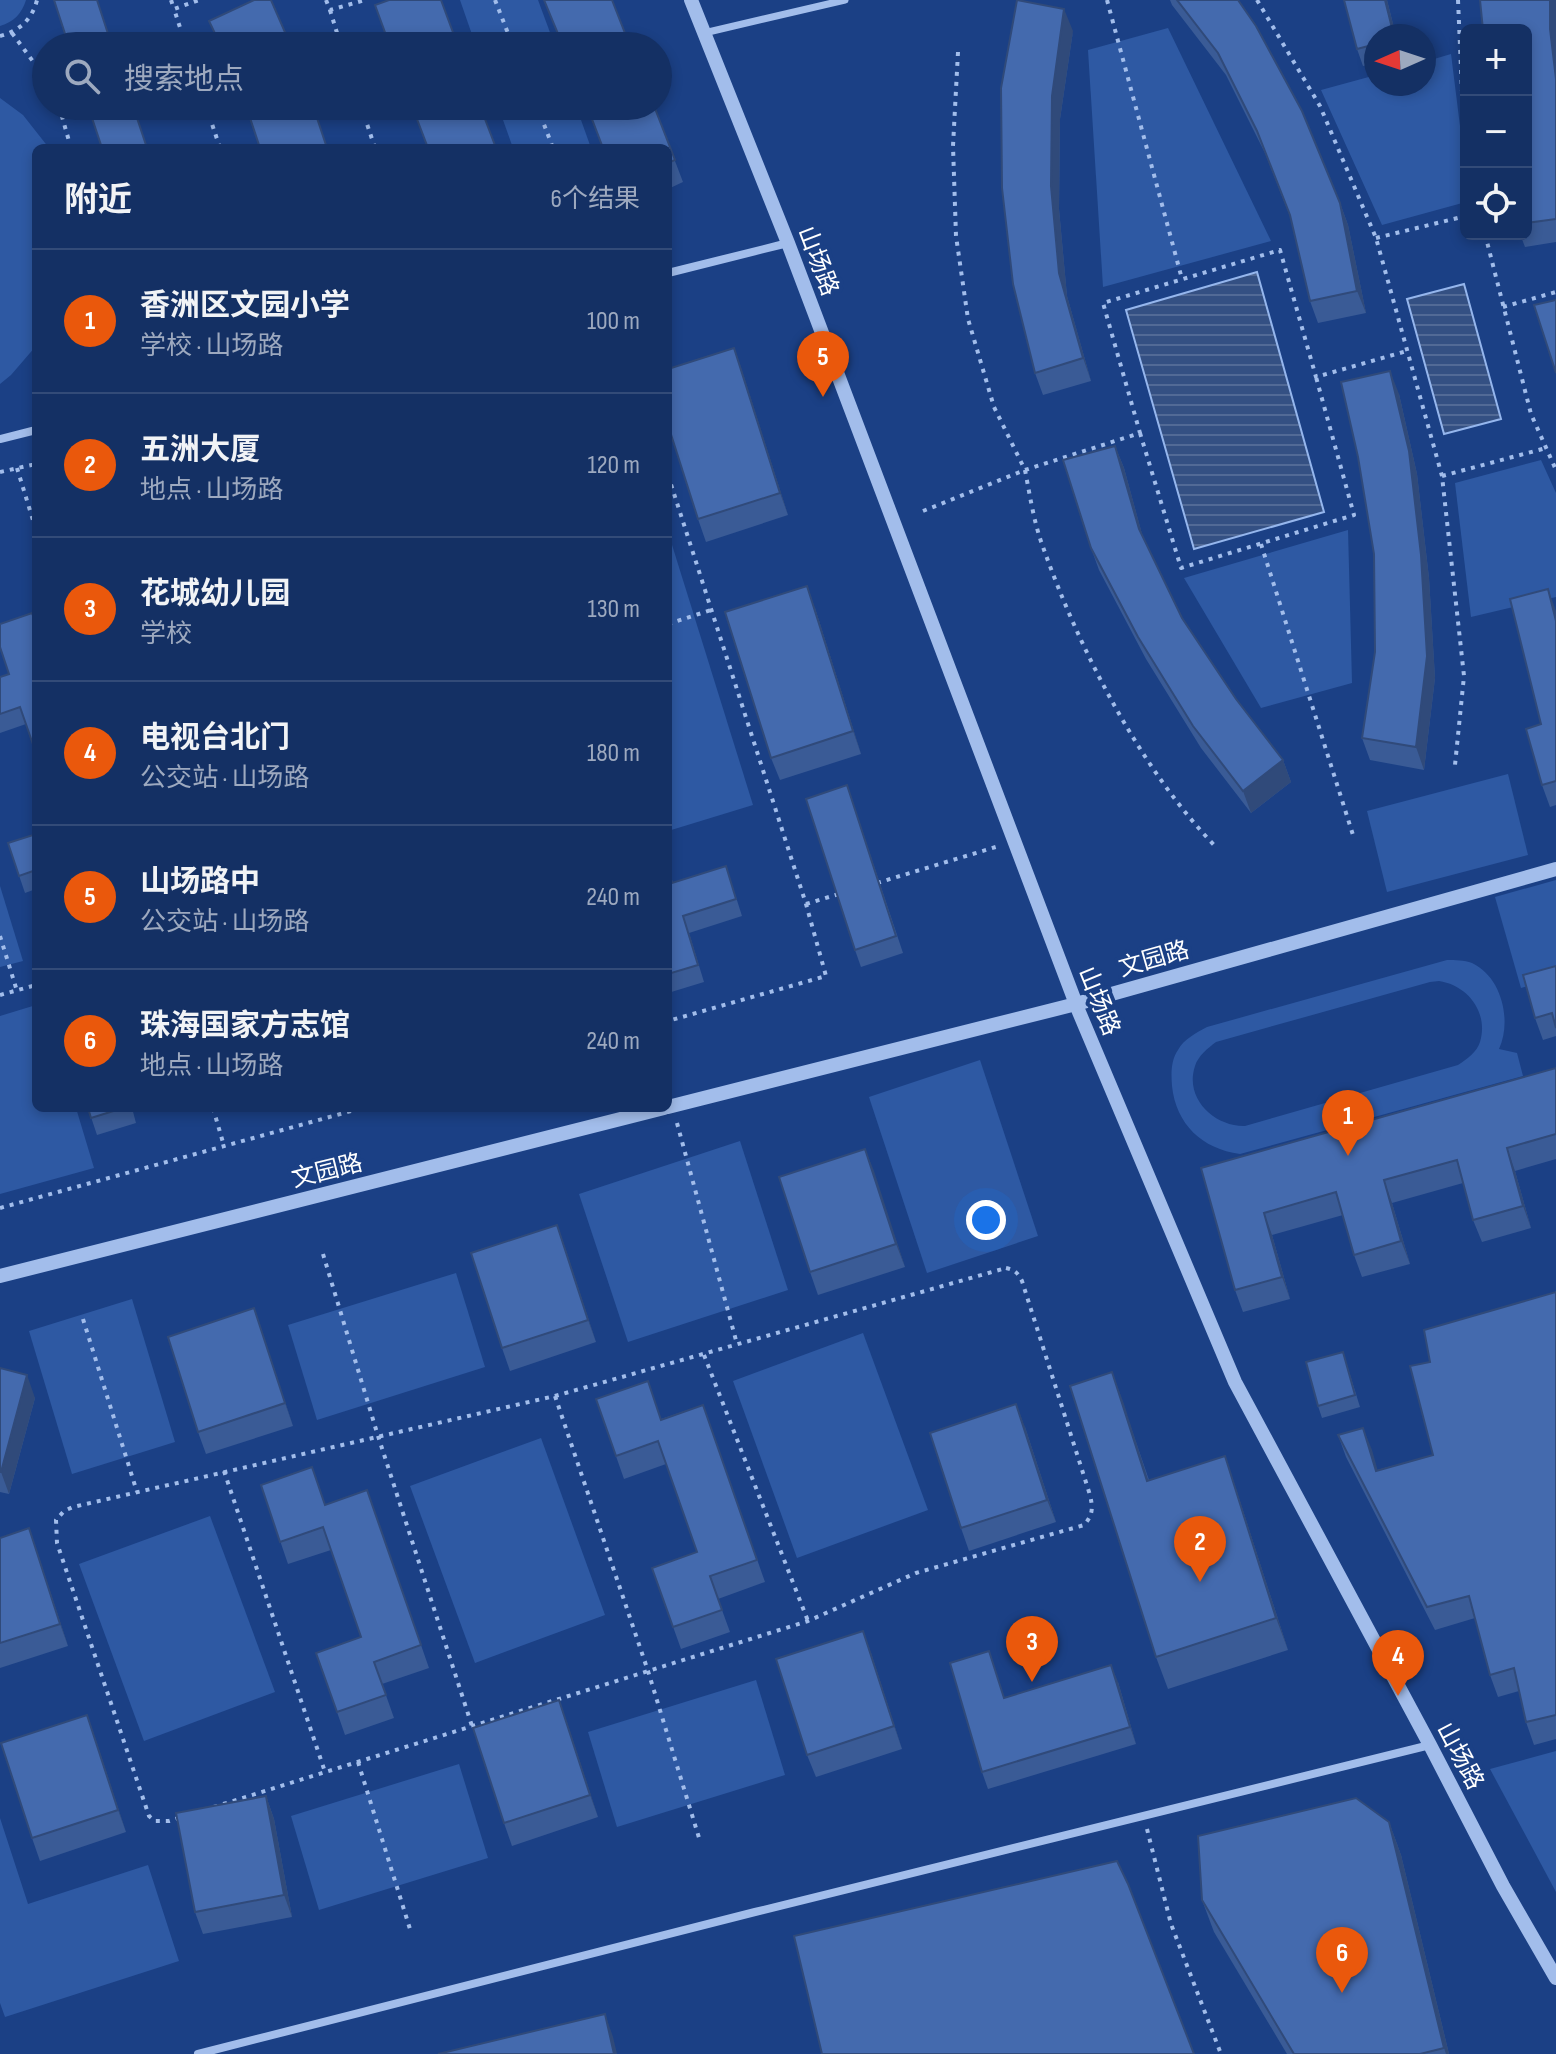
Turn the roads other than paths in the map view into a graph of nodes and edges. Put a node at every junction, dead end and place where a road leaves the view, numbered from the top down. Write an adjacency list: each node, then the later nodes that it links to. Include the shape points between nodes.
1 (691, 0): 3 (street, 山场路)
2 (845, 0): 3 (street)
3 (704, 33): 4 (street, 山场路)
4 (788, 243): 5 (street); 9 (street, 山场路)
5 (672, 272)
6 (32, 431): 7 (street)
7 (0, 439)
8 (1556, 869): 9 (street, 文园路)
9 (1076, 1004): 10 (street, 文园路); 13 (street, 山场路, via 1235,1382)
10 (672, 1106)
11 (648, 1112): 12 (street, 文园路)
12 (0, 1276)
13 (1430, 1745): 14 (street, 山场路); 15 (street)
14 (1556, 1978)
15 (198, 2054)

